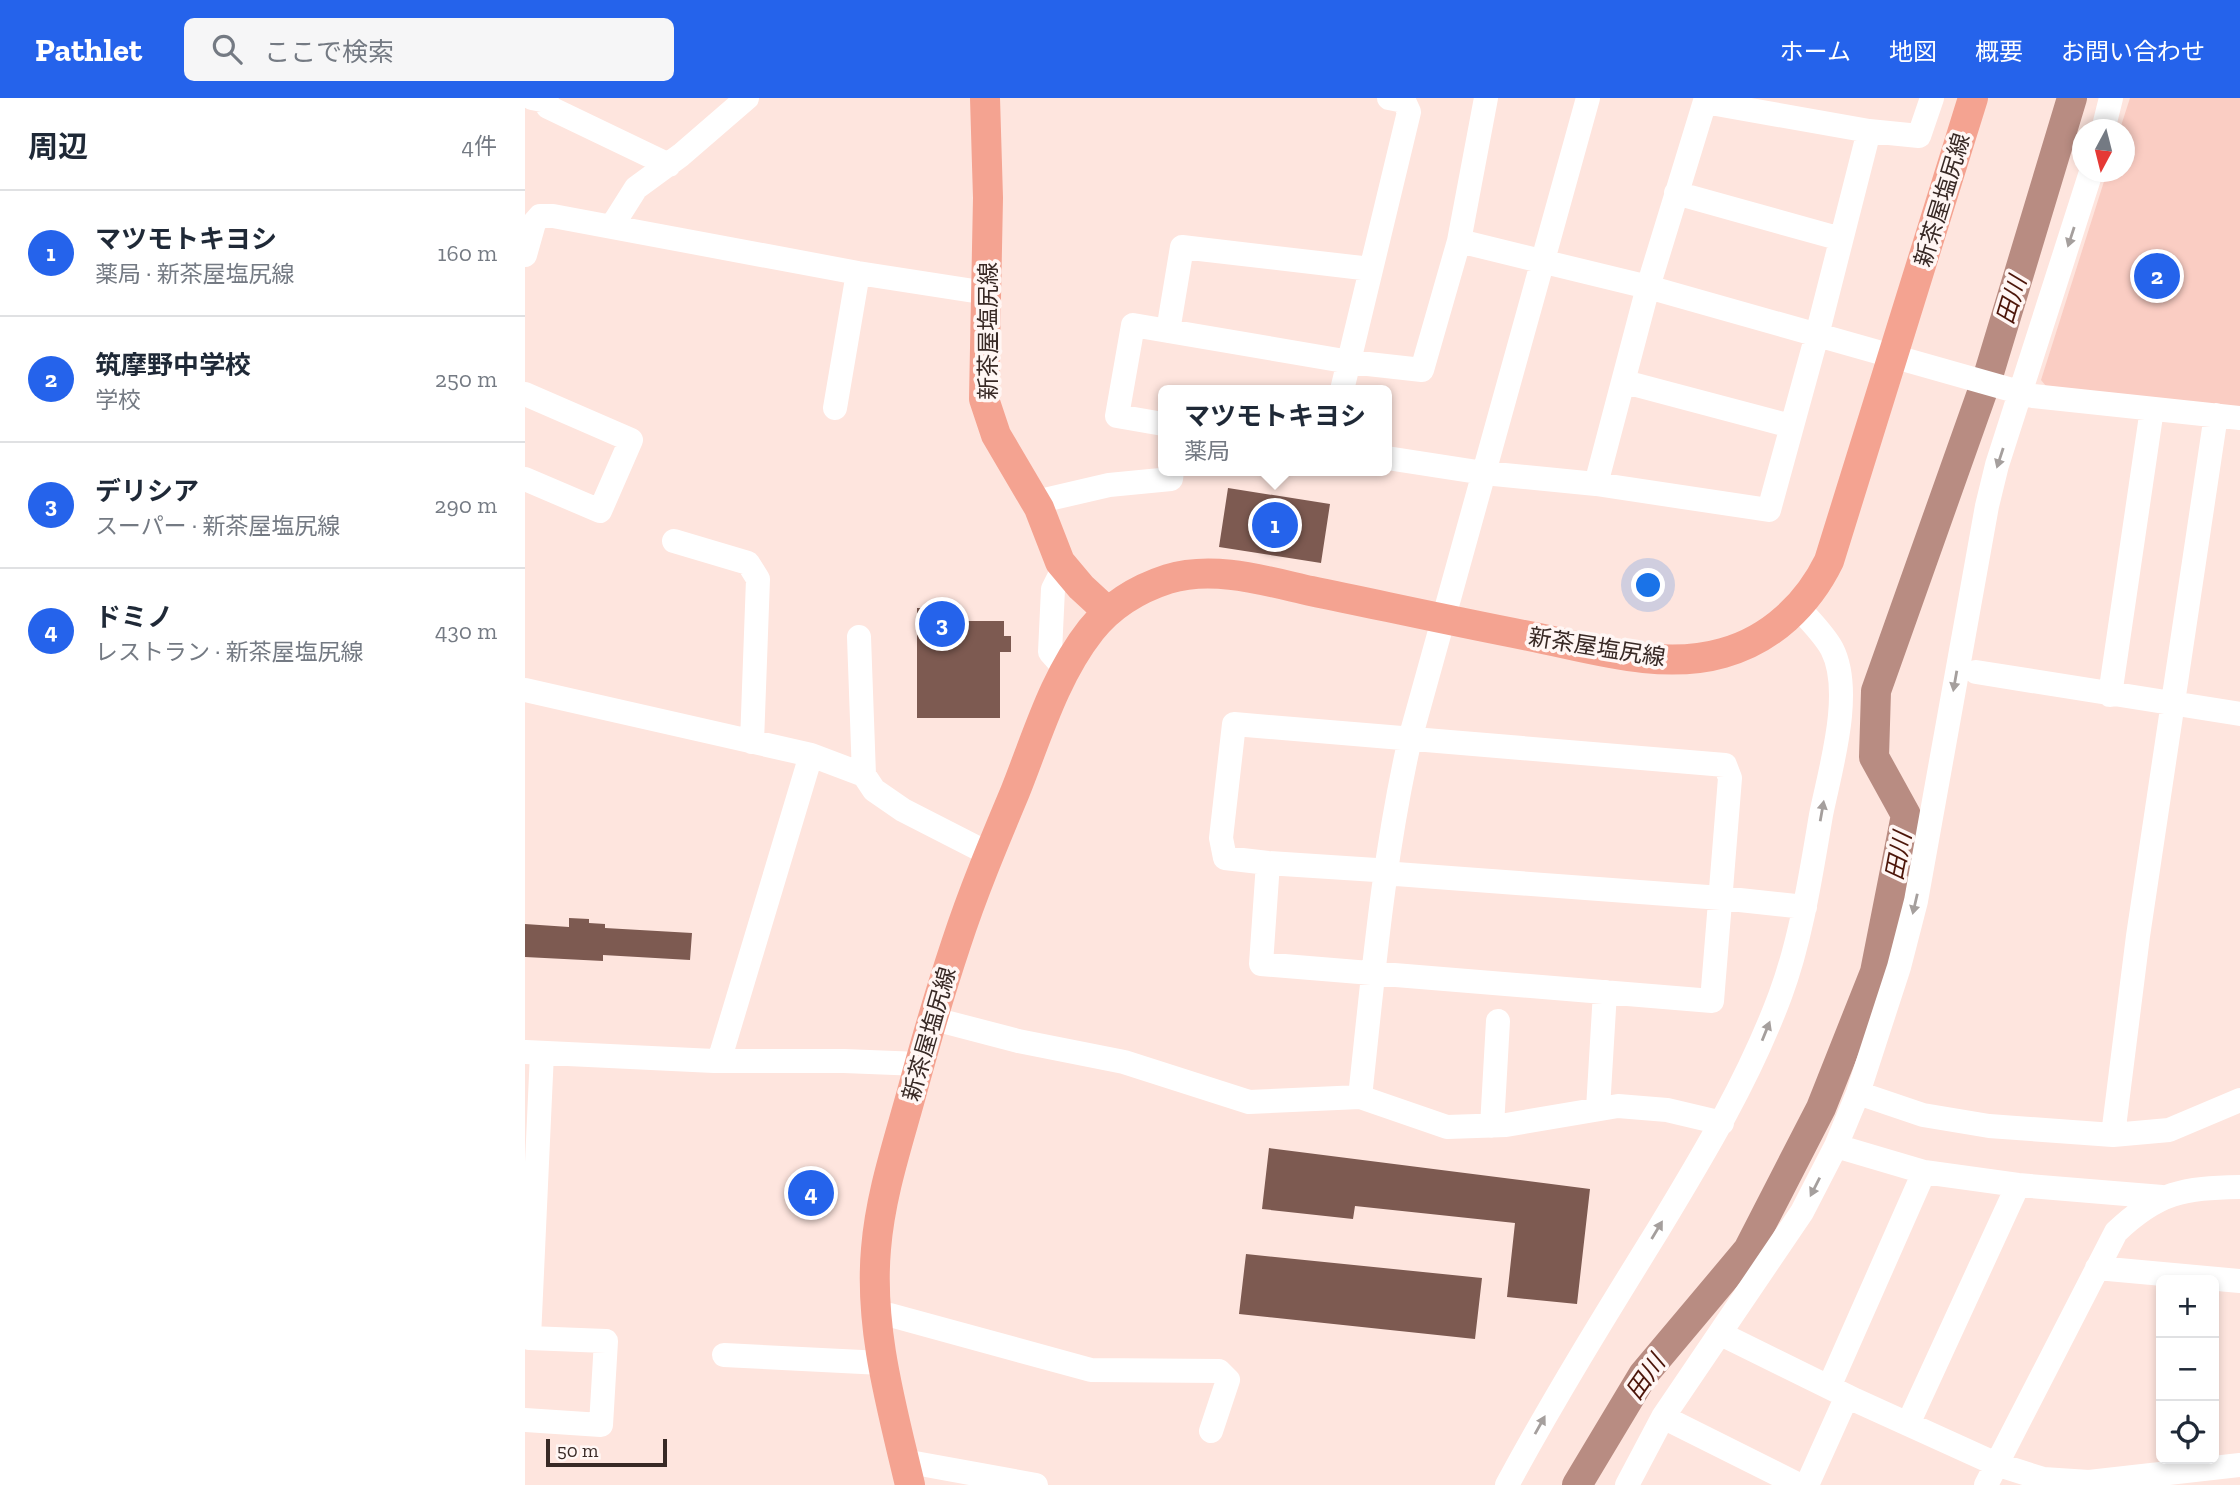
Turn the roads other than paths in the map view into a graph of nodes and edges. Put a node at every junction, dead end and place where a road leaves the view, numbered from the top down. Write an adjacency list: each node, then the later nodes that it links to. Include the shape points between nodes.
1 (532, 98): 13 (street, via 547,101 548,107)
2 (747, 98): 13 (street)
3 (985, 98): 24 (main road, 新茶屋塩尻線)
4 (1389, 98): 21 (street, via 1403,101 1409,111)
5 (1486, 98): 18 (street)
6 (1588, 98): 20 (street)
7 (1932, 98): 12 (street, via 1919,136)
8 (1973, 98): 27 (main road, 新茶屋塩尻線)
9 (2111, 98): 11 (street)
10 (1705, 100): 12 (street); 15 (street)
11 (2106, 119)
12 (1869, 131): 17 (street)
13 (669, 164): 16 (street, via 636,188)
14 (2088, 182): 31 (street, one-way to 31)
15 (1676, 193): 17 (street); 23 (street)
16 (613, 226): 19 (street, via 540,216); 22 (street)
17 (1841, 239): 26 (street)
18 (1459, 241): 20 (street); 28 (street, via 1422,370)
19 (525, 255)
20 (1542, 261): 23 (street); 39 (street)
21 (1371, 269): 25 (street, via 1182,247); 28 (street)
22 (858, 273): 24 (street); 33 (street)
23 (1648, 287): 26 (street); 29 (street)
24 (987, 293): 43 (main road, 新茶屋塩尻線, via 984,399 996,435)
25 (1168, 331): 28 (street); 36 (street, via 1133,325 1117,416)
26 (1817, 335): 27 (street); 37 (street)
27 (1903, 360): 31 (street); 46 (main road, 新茶屋塩尻線, via 1829,561)
28 (1350, 362): 30 (street)
29 (1625, 382): 37 (street); 42 (street)
30 (1343, 385)
31 (2016, 391): 34 (street); 72 (street, one-way to 72, via 1987,506 1916,901)
32 (525, 394): 41 (street, via 631,440 600,512)
33 (835, 408)
34 (2152, 409): 35 (street); 53 (street)
35 (2228, 417): 54 (street)
36 (1158, 423)
37 (1791, 426): 42 (street, via 1769,510)
38 (1392, 459): 39 (street)
39 (1483, 473): 42 (street); 48 (street)
40 (1171, 476): 43 (street)
41 (525, 479)
42 (1596, 484)
43 (1037, 502): 45 (main road, 新茶屋塩尻線)
44 (674, 541): 57 (street, via 748,563 758,579)
45 (1064, 567): 47 (main road, 新茶屋塩尻線); 50 (street, via 1053,589 1049,652)
46 (1799, 608): 48 (main road, 新茶屋塩尻線, via 1743,646 1716,655 1678,659 1609,652); 64 (street, one-way to 46, via 1842,692 1831,647)
47 (1107, 611): 48 (main road, 新茶屋塩尻線, via 1155,583 1199,574 1272,582); 50 (main road, 新茶屋塩尻線)
48 (1442, 619): 56 (street)
49 (859, 637): 59 (street)
50 (1066, 670): 60 (main road, 新茶屋塩尻線)
51 (1976, 672): 53 (street)
52 (525, 690): 57 (street)
53 (2110, 695): 54 (street)
54 (2173, 704): 55 (street); 78 (street)
55 (2240, 713)
56 (1410, 739): 61 (street, via 1234,724 1221,838 1225,858); 62 (street); 63 (street, via 1724,765 1730,778)
57 (752, 742): 58 (street)
58 (811, 755): 59 (street); 70 (street)
59 (864, 775): 60 (street, via 874,789 903,810)
60 (989, 854): 67 (main road, 新茶屋塩尻線)
61 (1268, 863): 62 (street); 65 (street, via 1261,964)
62 (1386, 872): 63 (street); 65 (street)
63 (1721, 898): 64 (street); 66 (street, via 1712,1001)
64 (1805, 907): 76 (street, one-way to 64, via 1750,1070 1781,993)
65 (1374, 973): 66 (street); 73 (street)
66 (1605, 992): 75 (street)
67 (934, 1019): 71 (main road, 新茶屋塩尻線); 73 (street, via 1124,1062 1249,1101)
68 (1498, 1021): 77 (street)
69 (533, 1052): 70 (street); 92 (street, via 529,1338 606,1341 601,1425)
70 (719, 1061): 71 (street)
71 (920, 1064): 86 (main road, 新茶屋塩尻線, via 883,1199 876,1250)
72 (1858, 1093): 78 (street, via 1923,1115 1989,1126); 79 (street)
73 (1360, 1097): 77 (street, via 1447,1127)
74 (2240, 1100): 78 (street, via 2169,1130)
75 (1598, 1109): 76 (street, via 1667,1110); 77 (street)
76 (1722, 1123): 100 (street, one-way to 76)
77 (1492, 1126)
78 (2113, 1135)
79 (1836, 1146): 80 (street); 87 (street, one-way to 87, via 1802,1212)
80 (1924, 1172): 82 (street); 90 (street)
81 (2239, 1181): 83 (street)
82 (2018, 1185): 83 (street); 93 (street)
83 (2162, 1197): 84 (street, via 2116,1232)
84 (2098, 1268): 85 (street); 98 (street)
85 (2240, 1281)
86 (876, 1315): 89 (main road, 新茶屋塩尻線); 94 (street, via 1091,1370 1219,1371 1227,1380)
87 (1721, 1334): 90 (street); 91 (street)
88 (724, 1355): 89 (street)
89 (882, 1363): 96 (main road, 新茶屋塩尻線)
90 (1838, 1392): 93 (street); 103 (street)
91 (1664, 1417): 97 (street); 101 (street)
92 (525, 1420)
93 (1908, 1424): 98 (street)
94 (1211, 1431)
95 (2240, 1465): 98 (street, via 2089,1482)
96 (907, 1473): 99 (street)
97 (1753, 1475): 102 (street)
98 (1991, 1475)
99 (1036, 1485)
100 (1507, 1485)
101 (1627, 1485)
102 (1798, 1485)
103 (1807, 1485)

